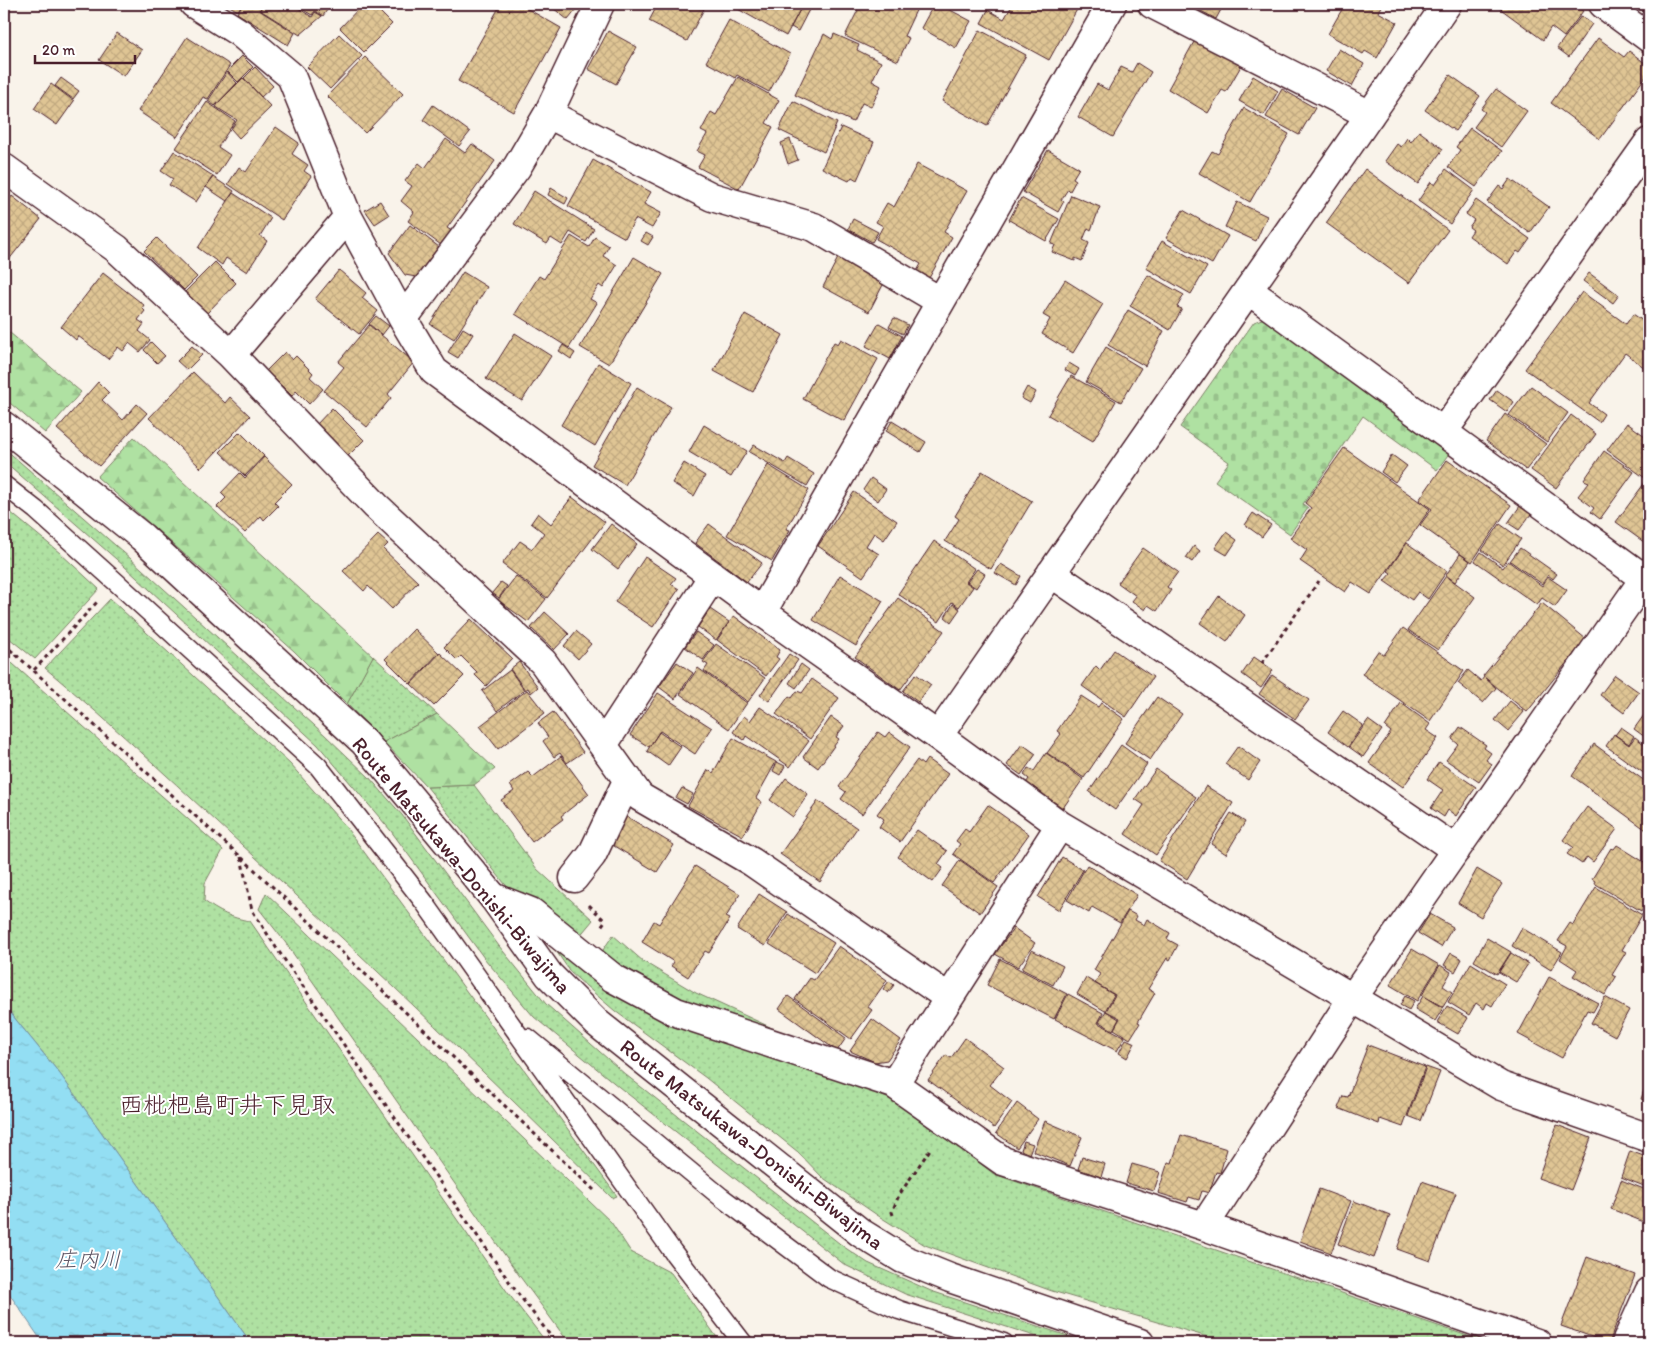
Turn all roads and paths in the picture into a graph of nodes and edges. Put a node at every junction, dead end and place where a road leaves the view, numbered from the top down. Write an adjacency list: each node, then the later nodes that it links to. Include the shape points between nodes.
1 (194, 4): 12 (street, via 240,33 291,76)
2 (600, 4): 8 (street)
3 (1112, 4): 14 (street)
4 (1152, 4): 9 (street)
5 (1447, 4): 9 (street)
6 (1603, 4): 7 (street)
7 (1649, 38)
8 (548, 114): 14 (street, via 712,197 814,227); 15 (street, via 517,167)
9 (1370, 116): 13 (street)
10 (1649, 142): 18 (street)
11 (4, 168): 16 (street, via 117,249)
12 (348, 216): 15 (street); 16 (street)
13 (1248, 290): 18 (street); 20 (street)
14 (940, 301): 25 (street)
15 (403, 319): 21 (street, via 434,372)
16 (231, 355): 30 (street, via 376,506 543,662)
17 (4, 426): 36 (street, Route Matsukawa-Donishi-Biwajima, via 142,537 364,742)
18 (1443, 432): 22 (street)
19 (4, 485): 24 (lane)
20 (1051, 573): 29 (street); 33 (street)
21 (713, 576): 25 (street); 30 (street)
22 (1648, 578): 33 (street)
23 (1319, 581): 27 (path)
24 (116, 582): 28 (path); 39 (lane, via 318,766 424,902)
25 (762, 612): 29 (street)
26 (4, 644): 28 (path)
27 (1262, 663)
28 (34, 670): 34 (path)
29 (938, 736): 32 (street)
30 (603, 745): 31 (street)
31 (628, 779): 35 (street, via 592,855); 37 (street, via 640,797 752,862)
32 (1060, 825): 37 (street); 38 (street)
33 (1456, 850): 38 (street)
34 (241, 857): 43 (path); 47 (path, via 252,910 277,949 513,1287)
35 (574, 878)
36 (493, 897): 40 (street, via 531,912 613,978 676,1012); 50 (street, Route Matsukawa-Donishi-Biwajima, via 549,975 597,1023 860,1233 919,1266)
37 (949, 998): 40 (street)
38 (1352, 999): 41 (street, via 1501,1086); 45 (street)
39 (510, 1024): 48 (lane, via 673,1252); 49 (lane, via 721,1197 829,1278 899,1310)
40 (894, 1084): 45 (street, via 1003,1161)
41 (1649, 1138)
42 (934, 1143): 44 (path, via 899,1195)
43 (595, 1190)
44 (892, 1212)
45 (1204, 1226): 51 (street)
46 (1649, 1292): 52 (street)
47 (556, 1343)
48 (743, 1343)
49 (1004, 1343)
50 (1140, 1343)
51 (1537, 1343)
52 (1626, 1343)

